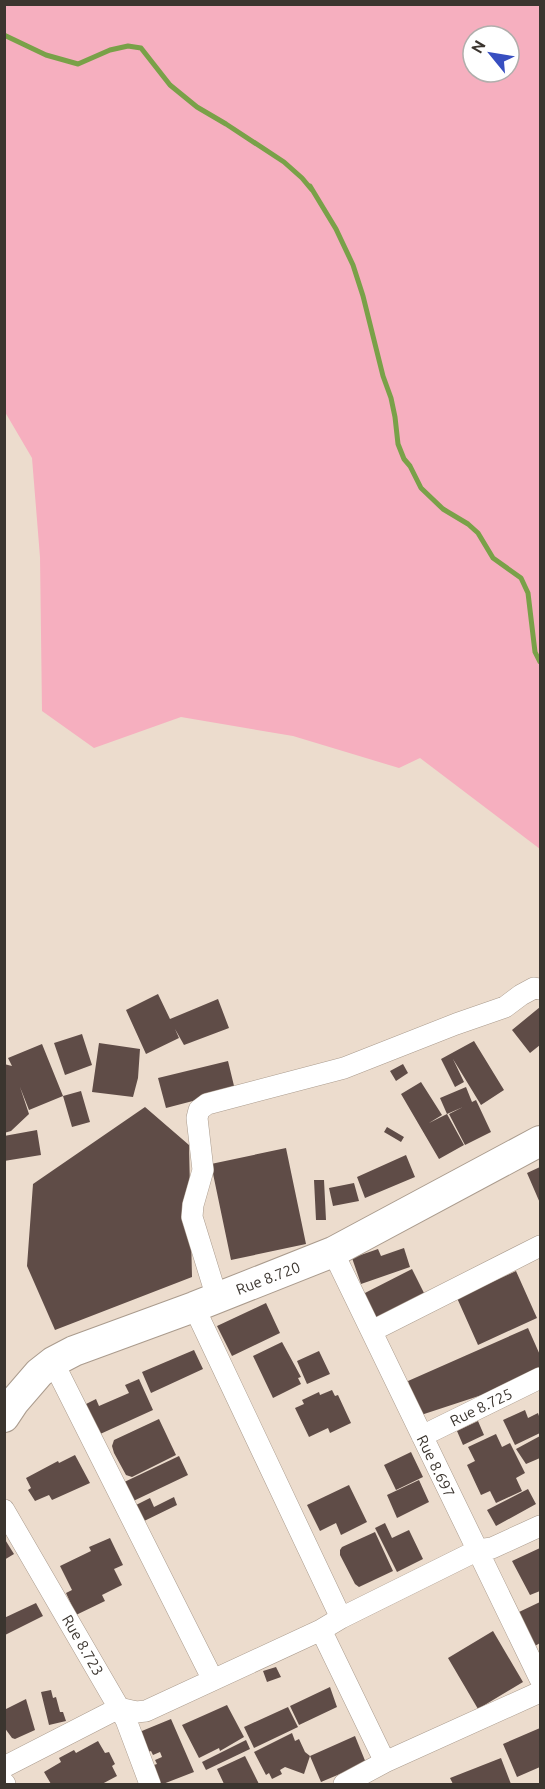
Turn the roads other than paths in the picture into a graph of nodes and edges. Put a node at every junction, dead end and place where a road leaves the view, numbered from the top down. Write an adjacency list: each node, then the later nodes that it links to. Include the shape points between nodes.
1 (540, 989): 5 (street, via 534,988 505,1007 344,1068 207,1104 199,1110 203,1170 192,1217)
2 (540, 1141): 4 (main road, Rue 8.720)
3 (540, 1246): 6 (street)
4 (333, 1252): 5 (main road, Rue 8.720); 6 (street, Rue 8.697)
5 (206, 1302): 7 (main road, Rue 8.720); 14 (street)
6 (372, 1331): 10 (street, Rue 8.697)
7 (53, 1362): 9 (main road, Rue 8.720, via 27,1385); 17 (street)
8 (540, 1378): 10 (street, Rue 8.725)
9 (4, 1417)
10 (422, 1436): 13 (street, Rue 8.697)
11 (4, 1510): 19 (street, Rue 8.723)
12 (540, 1526): 13 (street, via 492,1548)
13 (478, 1550): 14 (street); 16 (street, Rue 8.697)
14 (341, 1618): 15 (street)
15 (321, 1630): 17 (street); 20 (street)
16 (538, 1666)
17 (213, 1680): 19 (street, via 146,1711)
18 (540, 1692): 20 (street)
19 (119, 1708): 21 (street); 22 (street, Rue 8.723)
20 (385, 1762): 23 (street)
21 (4, 1767)
22 (150, 1785)
23 (344, 1785)

